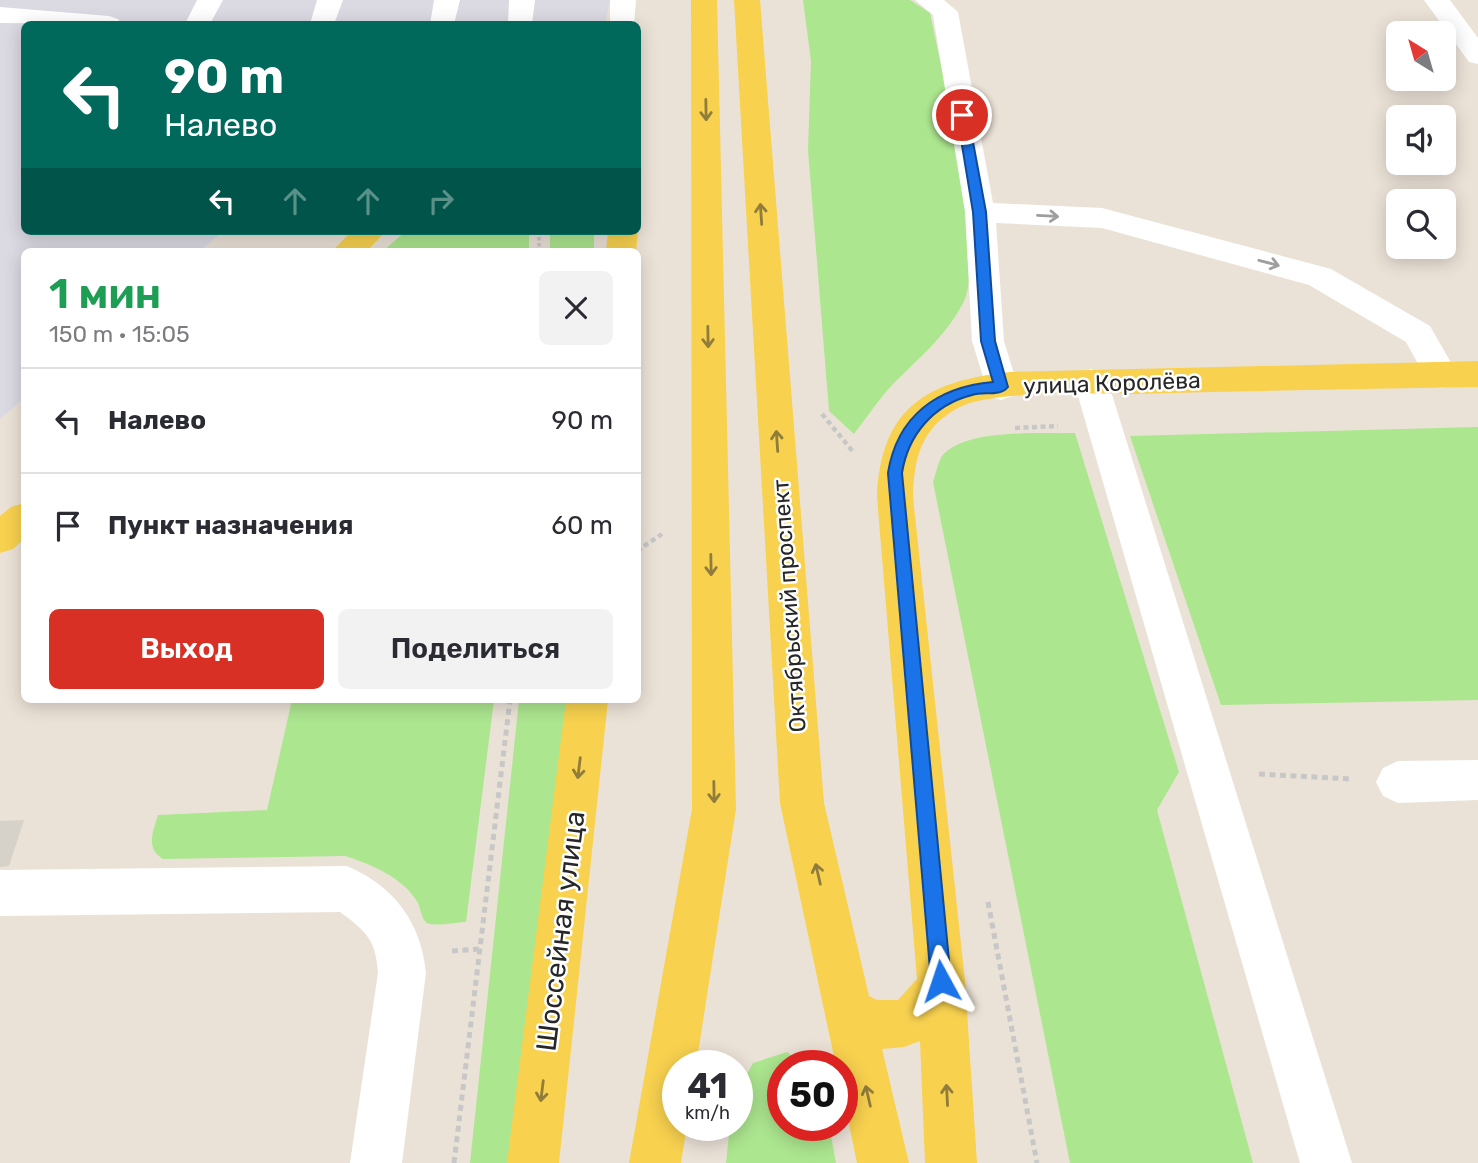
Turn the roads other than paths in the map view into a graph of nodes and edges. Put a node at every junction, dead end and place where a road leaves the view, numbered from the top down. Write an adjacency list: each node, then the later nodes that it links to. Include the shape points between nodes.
1 (210, 0): 12 (street)
2 (330, 0): 13 (street)
3 (447, 0): 14 (street)
4 (522, 0): 15 (street)
5 (624, 0): 16 (street)
6 (704, 0): 17 (main road)
7 (928, 0): 19 (street, via 944,12)
8 (1437, 0): 18 (street)
9 (34, 8): 10 (street); 11 (street)
10 (0, 15)
11 (95, 21)
12 (200, 21)
13 (323, 21)
14 (443, 21)
15 (520, 21)
16 (622, 21)
17 (734, 28): 31 (main road, Октябрьский проспект, one-way to 17, via 802,803); 34 (main road, one-way to 34, via 714,809)
18 (1478, 56)
19 (979, 212): 23 (street, one-way to 23, via 1102,218 1320,277 1418,334); 25 (street, via 988,341)
20 (366, 235): 21 (main road)
21 (351, 248)
22 (1478, 374): 23 (main road, улица Королёва)
23 (1440, 375): 24 (main road, улица Королёва)
24 (1091, 382): 25 (main road, улица Королёва); 37 (street)
25 (1001, 387): 30 (main road, улица Королёва, via 970,390 931,407 905,436 898,454 895,497)
26 (587, 703): 33 (main road, Шоссейная улица, one-way to 33)
27 (1478, 780): 28 (street)
28 (1398, 782)
29 (0, 893): 32 (street, via 347,889 383,915 401,948 402,973)
30 (941, 981): 31 (main road, via 935,999 922,1014 905,1023 876,1024); 36 (main road, улица Королёва, one-way to 30)
31 (849, 1011): 35 (main road, Октябрьский проспект, one-way to 31)
32 (376, 1163)
33 (533, 1163)
34 (654, 1163)
35 (883, 1163)
36 (951, 1163)
37 (1326, 1163)

